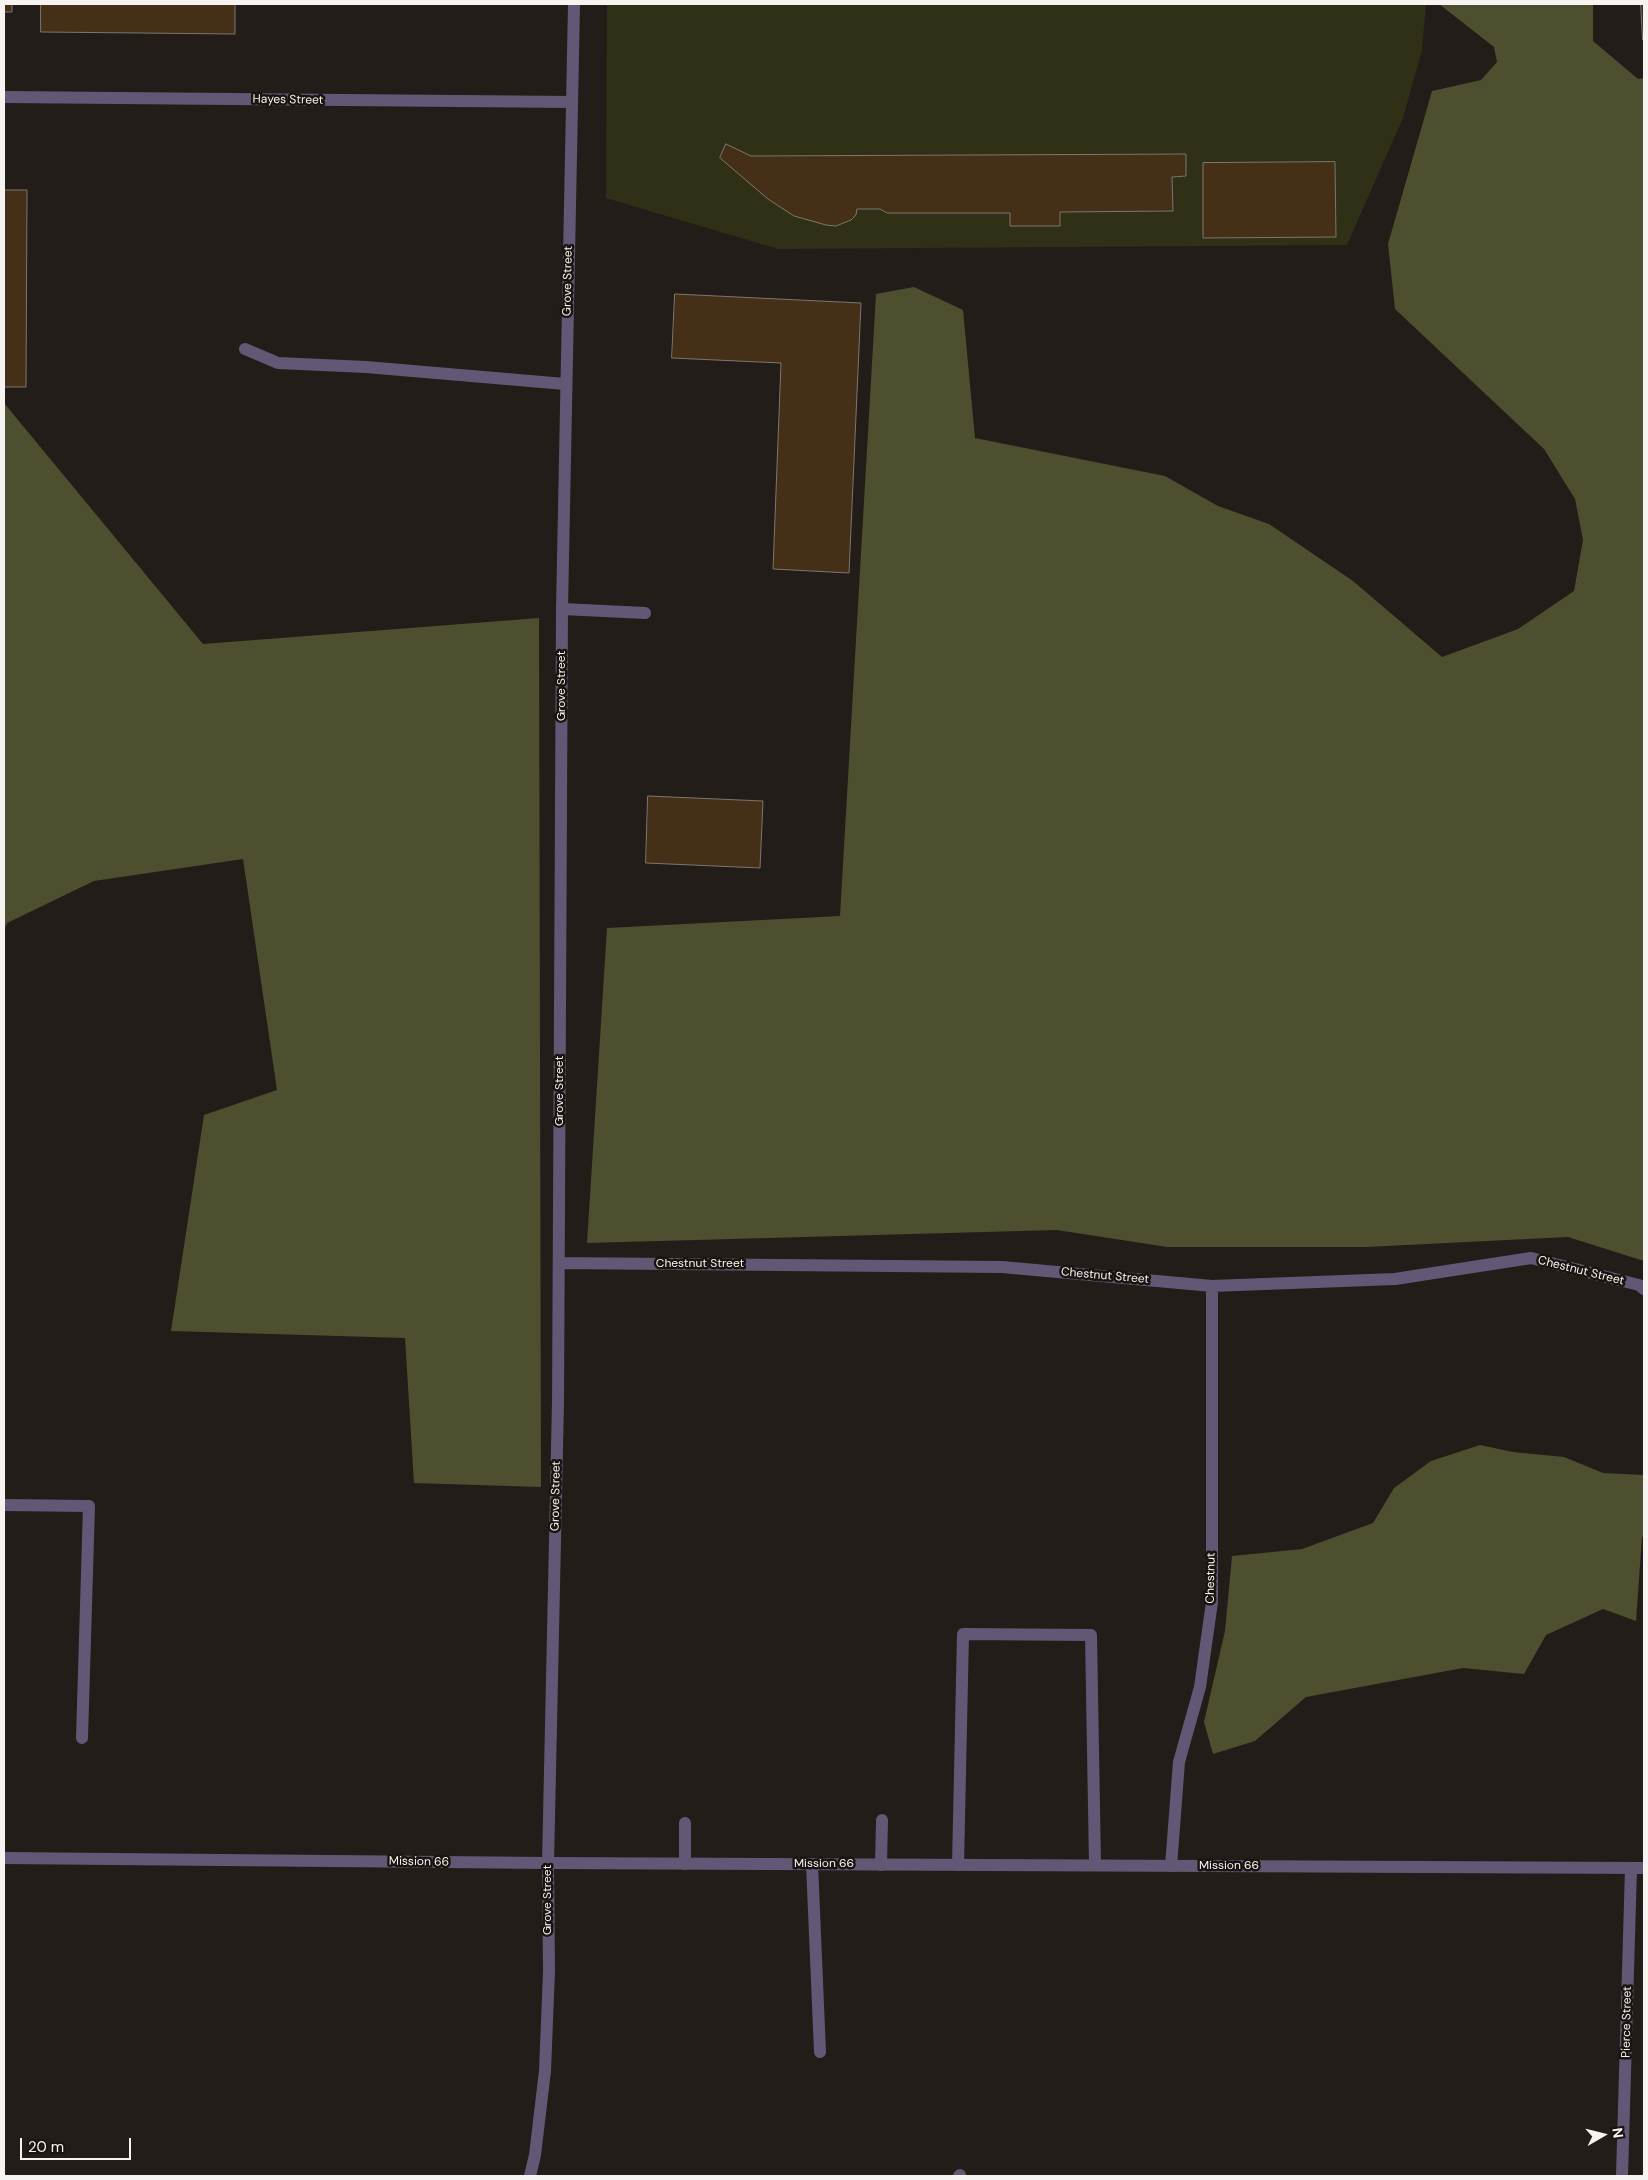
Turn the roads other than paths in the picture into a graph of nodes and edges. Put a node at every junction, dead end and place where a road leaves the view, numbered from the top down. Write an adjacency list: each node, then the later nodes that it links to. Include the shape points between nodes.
1 (574, 4): 3 (street, Grove Street)
2 (4, 97): 3 (street, Hayes Street)
3 (572, 102): 5 (street, Grove Street)
4 (245, 349): 5 (street, via 278,363)
5 (565, 384): 6 (street, Grove Street)
6 (562, 609): 7 (street); 8 (street, Grove Street)
7 (645, 613)
8 (559, 1263): 9 (street, Chestnut Street, via 1002,1267); 16 (street, Grove Street)
9 (1212, 1286): 10 (street, Chestnut Street, via 1395,1279 1531,1258 1639,1285); 22 (street, Chestnut, via 1212,1602 1200,1687 1179,1762)
10 (1644, 1289)
11 (4, 1505): 12 (street, via 89,1506)
12 (82, 1738)
13 (882, 1820): 19 (street)
14 (685, 1823): 17 (street)
15 (4, 1858): 16 (street, Mission 66)
16 (548, 1863): 17 (street, Mission 66); 26 (street, Grove Street, via 549,1971 544,2071)
17 (685, 1864): 18 (street, Mission 66)
18 (812, 1864): 19 (street, Mission 66); 25 (street)
19 (881, 1865): 20 (street, Mission 66)
20 (958, 1865): 21 (street, Mission 66); 21 (street, via 963,1634 1091,1635)
21 (1095, 1865): 22 (street, Mission 66)
22 (1172, 1866): 23 (street, Mission 66)
23 (1631, 1868): 24 (street, Mission 66); 27 (street, Pierce Street)
24 (1644, 1868)
25 (820, 2052)
26 (530, 2176)
27 (1622, 2176)

